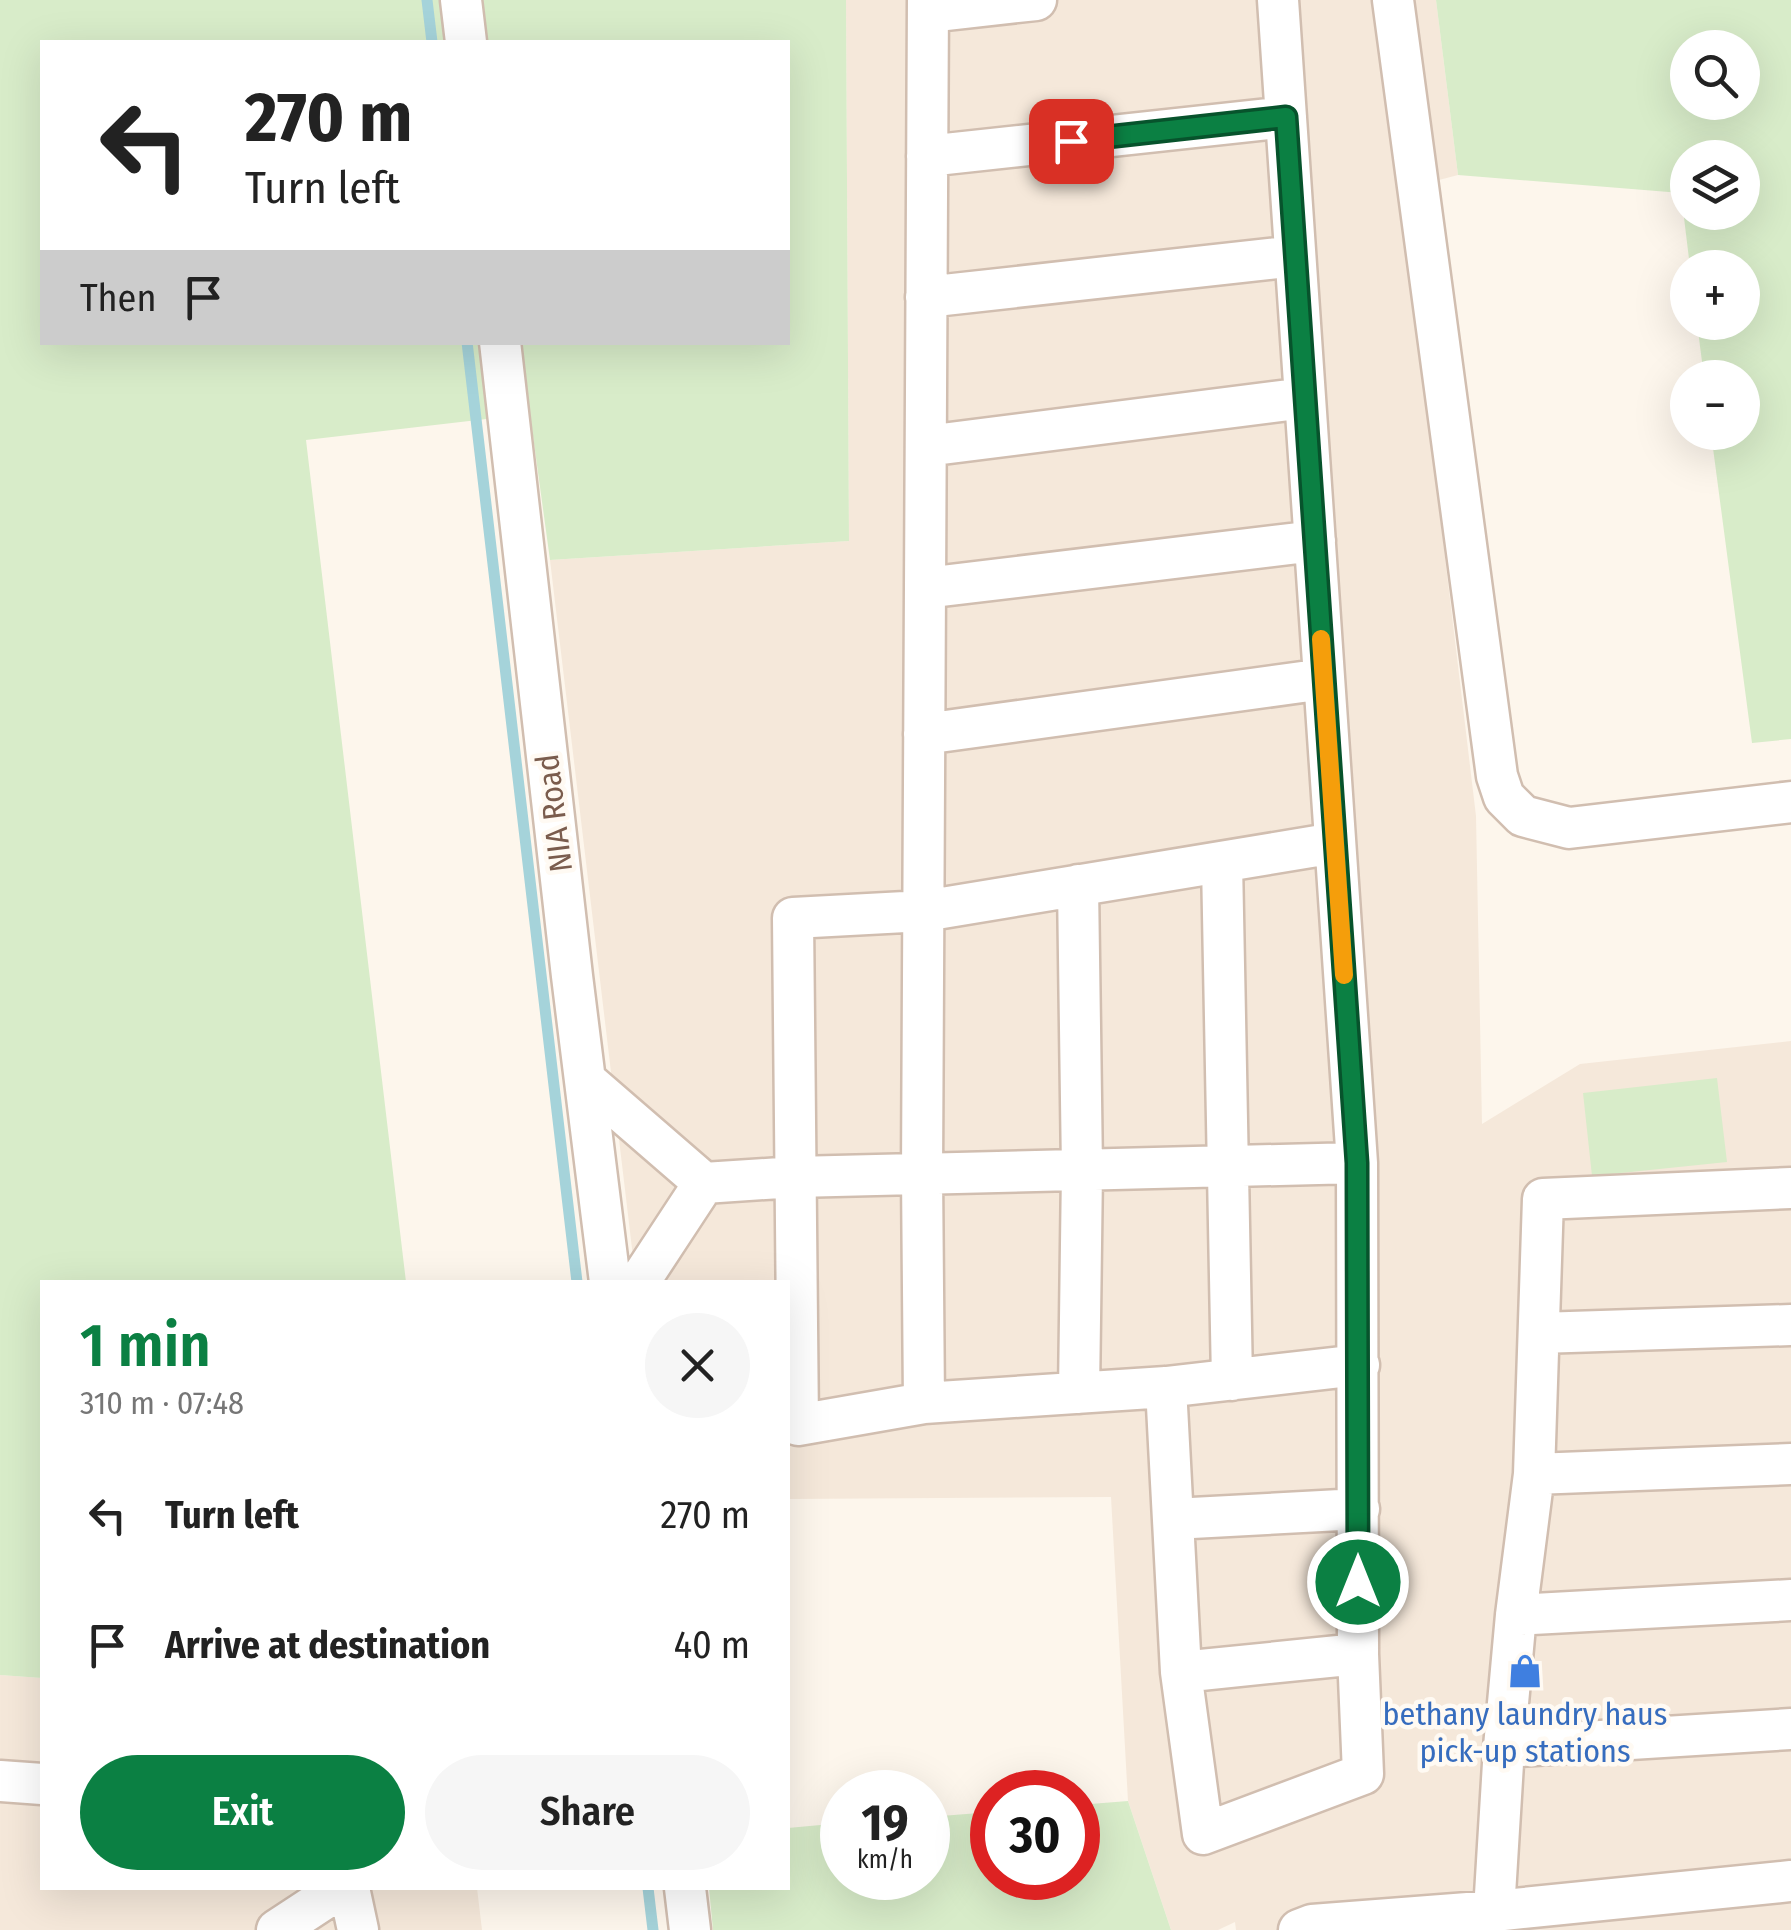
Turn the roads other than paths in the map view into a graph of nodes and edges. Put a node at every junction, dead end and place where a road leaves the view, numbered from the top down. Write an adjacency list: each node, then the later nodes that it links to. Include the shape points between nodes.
1 (461, 0): 6 (street)
2 (1036, 0): 5 (street)
3 (1278, 0): 7 (street)
4 (1393, 0): 18 (street, via 1504,797 1523,816 1569,828)
5 (928, 6): 8 (street)
6 (466, 40)
7 (1286, 117): 8 (street); 9 (street)
8 (927, 156): 10 (street)
9 (1295, 256): 10 (street); 12 (street)
10 (926, 298): 13 (street)
11 (500, 345): 23 (street, NIA Road)
12 (1305, 398): 13 (street); 14 (street)
13 (926, 446): 15 (street)
14 (1315, 541): 15 (street); 16 (street)
15 (925, 588): 17 (street)
16 (1324, 679): 17 (street); 19 (street)
17 (924, 734): 22 (street)
18 (1791, 802)
19 (1335, 843): 20 (street); 24 (street)
20 (1222, 862): 21 (street); 25 (street)
21 (1078, 885): 22 (street); 26 (street)
22 (924, 911): 27 (street); 28 (street, via 793,918)
23 (585, 1080): 29 (street); 31 (street, NIA Road)
24 (1357, 1163): 25 (street); 35 (street)
25 (1228, 1166): 26 (street); 36 (street)
26 (1082, 1170): 27 (street); 38 (street)
27 (922, 1174): 28 (street); 39 (street)
28 (794, 1177): 29 (street); 39 (street, via 798,1424)
29 (704, 1183): 32 (street)
30 (1791, 1188): 34 (street, via 1544,1199)
31 (610, 1280)
32 (639, 1280)
33 (1791, 1325): 34 (street)
34 (1539, 1333): 41 (street)
35 (1359, 1365): 36 (street); 42 (street)
36 (1232, 1380): 37 (street)
37 (1166, 1387): 38 (street); 43 (street)
38 (1079, 1393): 39 (street)
39 (924, 1404)
40 (1791, 1464): 41 (street)
41 (1534, 1474): 45 (street)
42 (1358, 1509): 43 (street); 46 (street)
43 (1173, 1519): 47 (street)
44 (1791, 1600): 45 (street)
45 (1516, 1614): 49 (street)
46 (1358, 1654): 47 (street); 47 (street, via 1363,1774 1203,1834)
47 (1181, 1672)
48 (1791, 1728): 49 (street)
49 (1504, 1747): 56 (street)
50 (0, 1781): 51 (street)
51 (40, 1784)
52 (1791, 1881): 56 (street)
53 (342, 1890): 58 (street)
54 (346, 1890): 59 (street)
55 (685, 1890): 60 (street)
56 (1494, 1911): 57 (street)
57 (1307, 1928)
58 (276, 1930)
59 (358, 1930)
60 (690, 1930)

